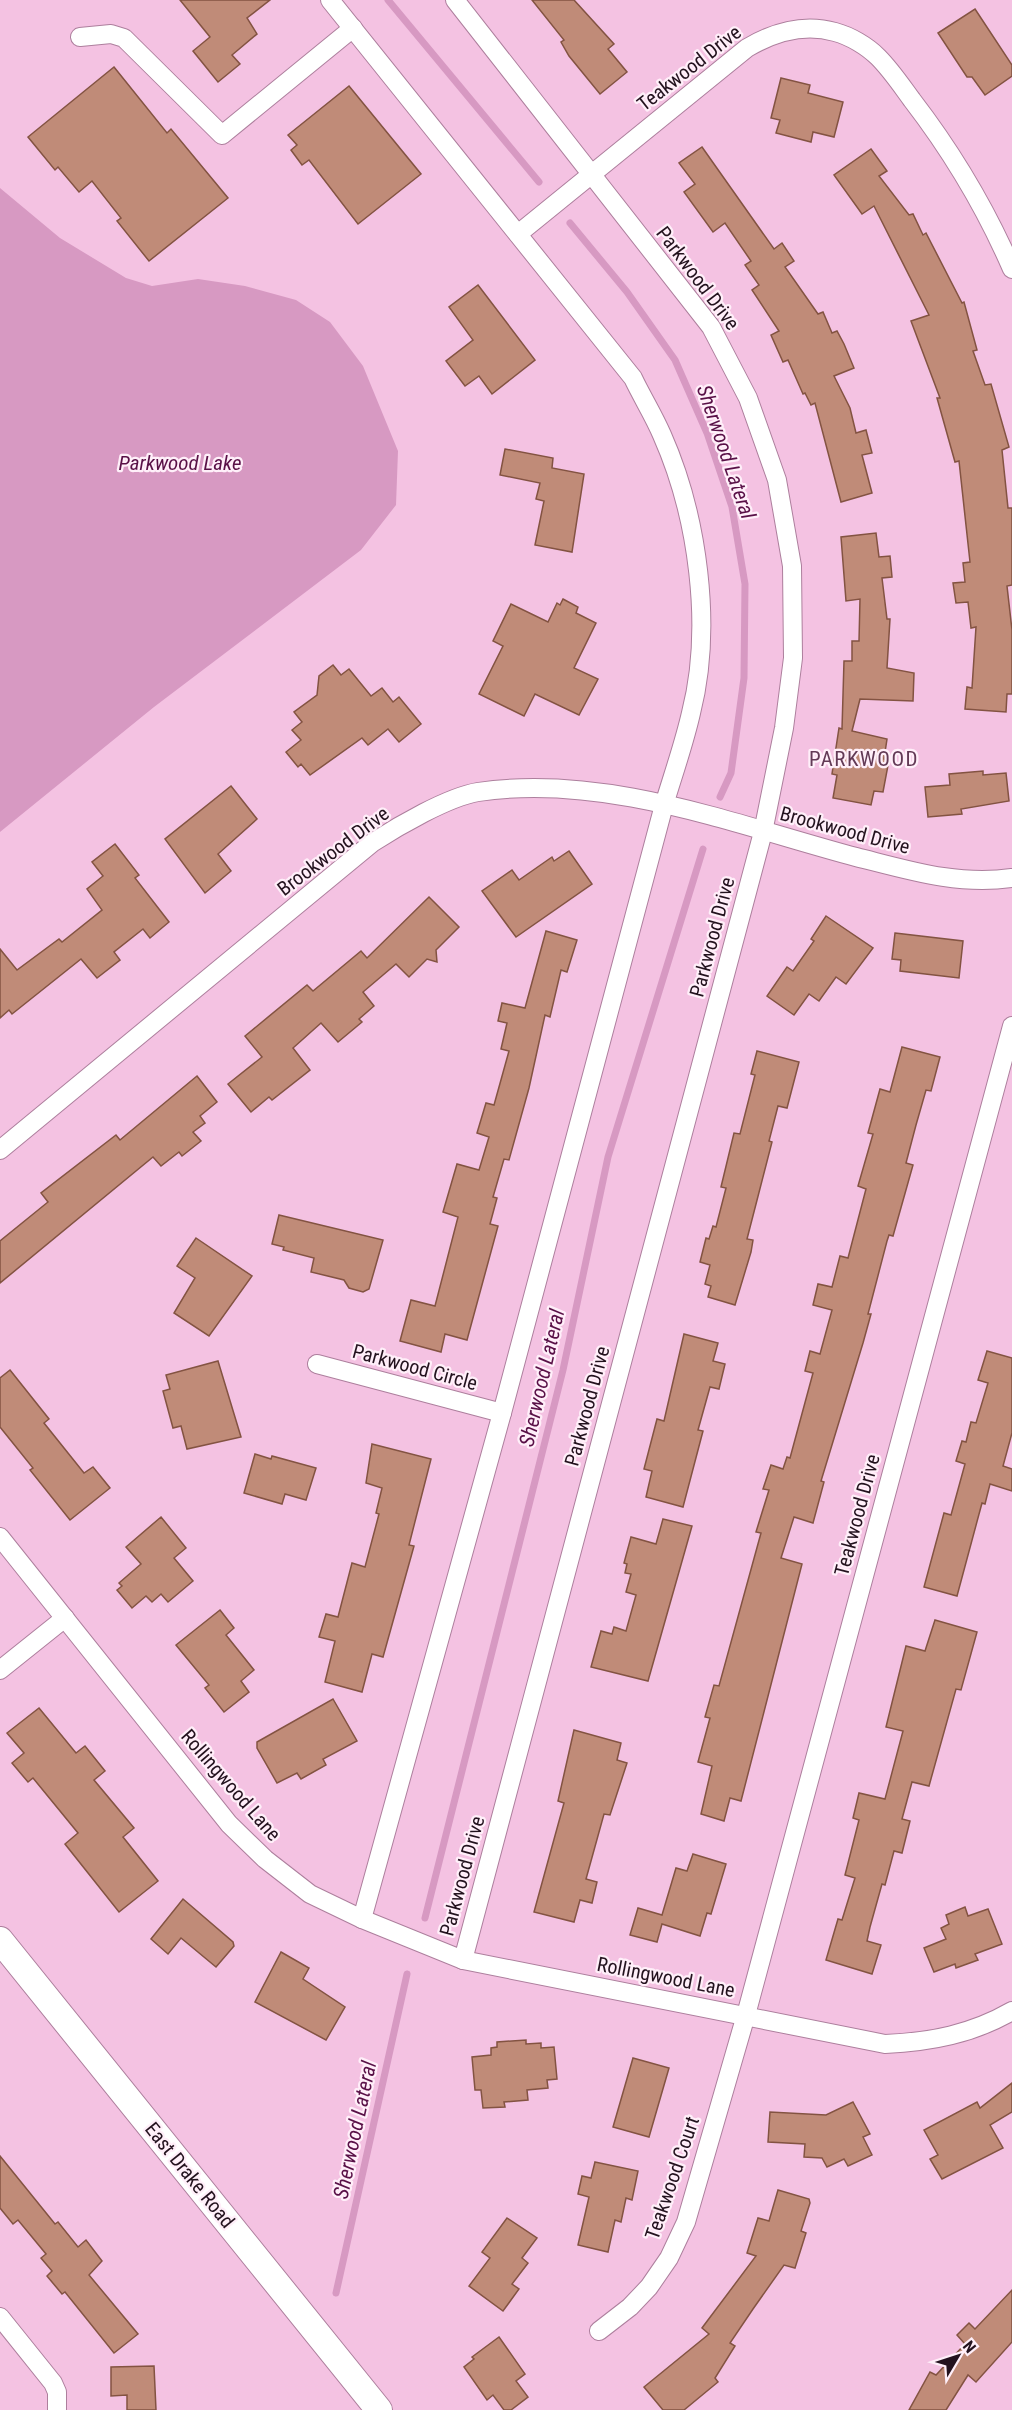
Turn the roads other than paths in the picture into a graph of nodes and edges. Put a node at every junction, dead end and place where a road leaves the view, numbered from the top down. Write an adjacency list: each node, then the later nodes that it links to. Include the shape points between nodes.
1 (330, 0): 3 (street)
2 (454, 0): 5 (street, Parkwood Drive)
3 (353, 28): 4 (street, via 222,135 124,38 111,34); 6 (street)
4 (80, 37)
5 (591, 175): 6 (street, Teakwood Drive); 7 (street, Teakwood Drive, via 747,48 786,31 808,28 834,32 876,55 927,119 974,193); 9 (street, Parkwood Drive, via 711,327 748,398 777,480 792,566 793,658 784,728)
6 (518, 234): 8 (street, via 633,378 662,435 686,504 699,575 700,648 692,711)
7 (1012, 269)
8 (664, 806): 9 (street, Brookwood Drive); 12 (street, Brookwood Drive, via 577,791 518,789 476,792 413,819 372,843); 14 (street)
9 (763, 832): 10 (street, Brookwood Drive, via 919,873 961,880); 20 (street, Parkwood Drive)
10 (1012, 878)
11 (1012, 1026): 22 (street, Teakwood Drive)
12 (0, 1150)
13 (316, 1364): 14 (street, Parkwood Circle)
14 (502, 1413): 18 (street)
15 (0, 1537): 16 (street, Rollingwood Lane)
16 (64, 1618): 17 (street); 18 (street, Rollingwood Lane, via 229,1824 310,1894)
17 (0, 1670)
18 (362, 1918): 20 (street, Rollingwood Lane)
19 (0, 1940): 26 (main road, East Drake Road)
20 (463, 1960): 22 (street, Rollingwood Lane)
21 (1012, 2011): 22 (street, Rollingwood Lane, via 954,2036 885,2044)
22 (746, 2015): 24 (street, Teakwood Court, via 686,2222 669,2258 649,2286)
23 (0, 2316): 25 (street, via 53,2383)
24 (599, 2331)
25 (57, 2410)
26 (380, 2410)

